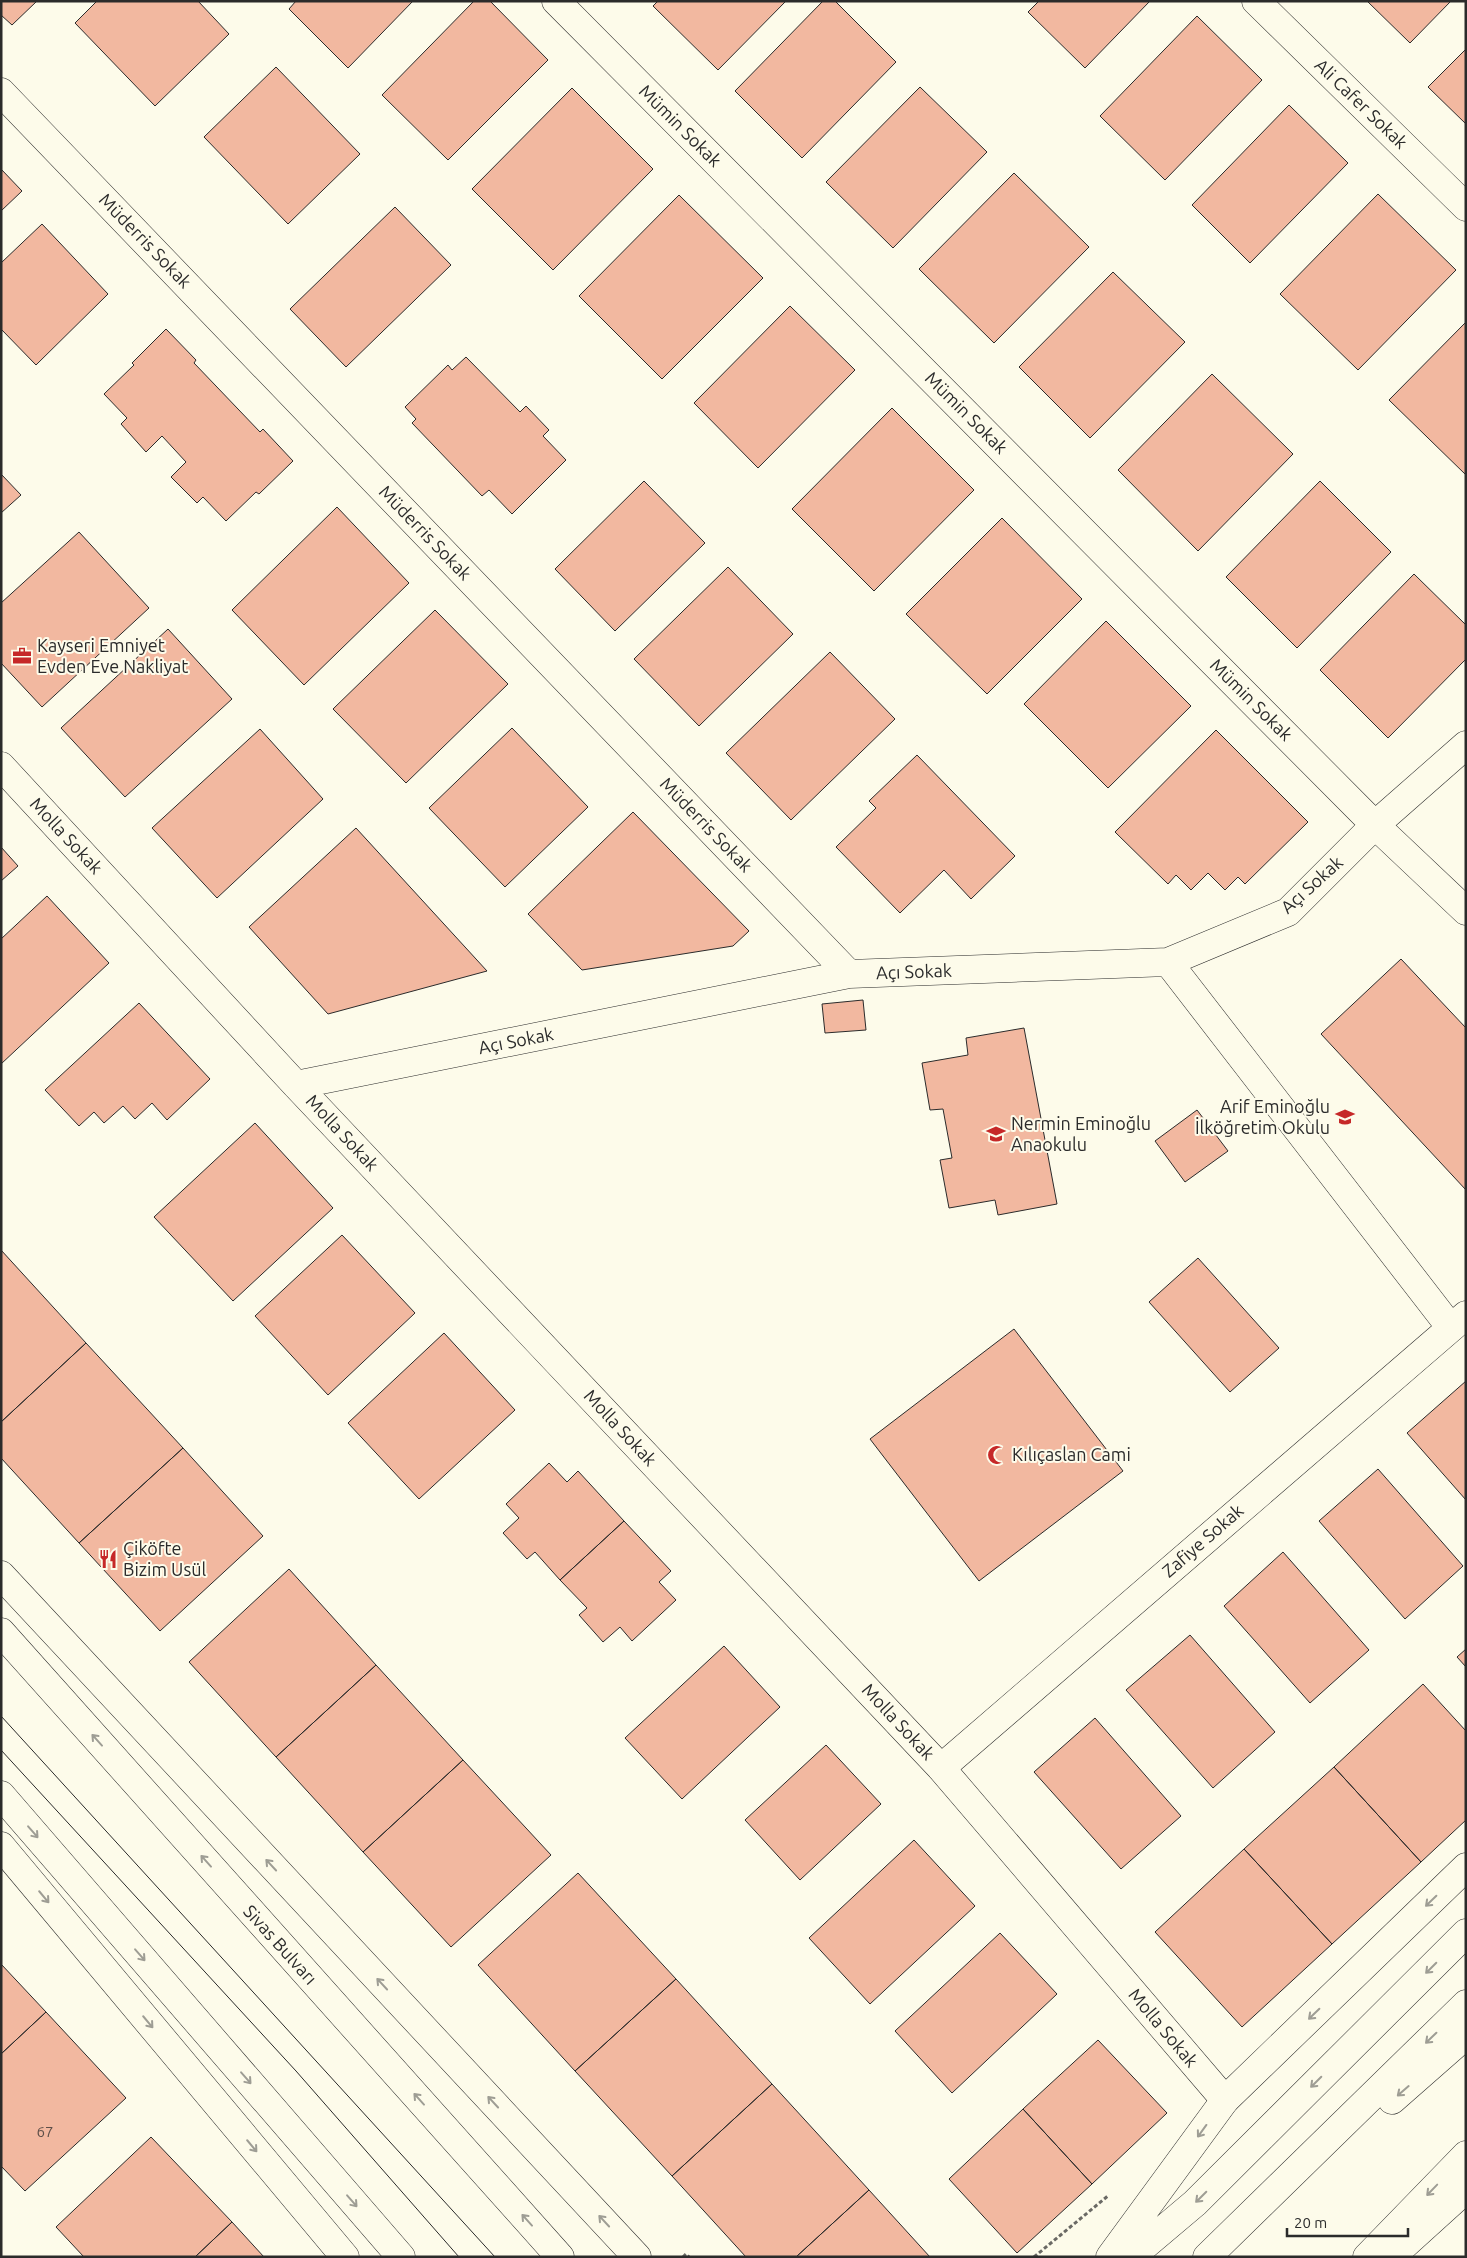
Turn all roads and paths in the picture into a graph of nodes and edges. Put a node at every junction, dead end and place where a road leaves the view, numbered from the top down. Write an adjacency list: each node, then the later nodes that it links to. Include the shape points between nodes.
1 (556, 1): 7 (main road, Mümin Sokak)
2 (1256, 1): 4 (main road, Ali Cafer Sokak)
3 (1, 92): 10 (main road, Müderris Sokak)
4 (1466, 207)
5 (1466, 744): 7 (main road, Açı Sokak)
6 (1, 766): 11 (main road, Molla Sokak)
7 (1375, 825): 8 (main road, Mümin Sokak); 9 (main road, Açı Sokak, via 1288,912)
8 (1466, 911)
9 (1168, 962): 10 (main road, Açı Sokak); 12 (main road)
10 (849, 974): 11 (main road, Açı Sokak)
11 (296, 1085): 15 (main road, Molla Sokak)
12 (1458, 1322): 15 (main road, Zafiye Sokak)
13 (1, 1576): 28 (main road, one-way to 13)
14 (1, 1632): 27 (main road, Sivas Bulvarı, one-way to 14)
15 (941, 1768): 22 (main road, Molla Sokak)
16 (1, 1795): 26 (main road, one-way to 26)
17 (1, 1846): 25 (main road, one-way to 25)
18 (1466, 1867): 22 (main road, one-way to 22)
19 (1466, 1933): 32 (main road, one-way to 32, via 1195,2203)
20 (1466, 2004): 33 (main road, one-way to 33)
21 (1466, 2035): 34 (main road, one-way to 34)
22 (1225, 2100): 31 (main road, one-way to 31)
23 (1466, 2155): 35 (main road, one-way to 35)
24 (1466, 2189): 36 (main road)
25 (345, 2257)
26 (401, 2257)
27 (560, 2257)
28 (637, 2257)
29 (683, 2257): 30 (path, via 686,2254)
30 (689, 2257)
31 (1110, 2257)
32 (1130, 2257)
33 (1207, 2257)
34 (1215, 2257)
35 (1367, 2257)
36 (1391, 2257)

